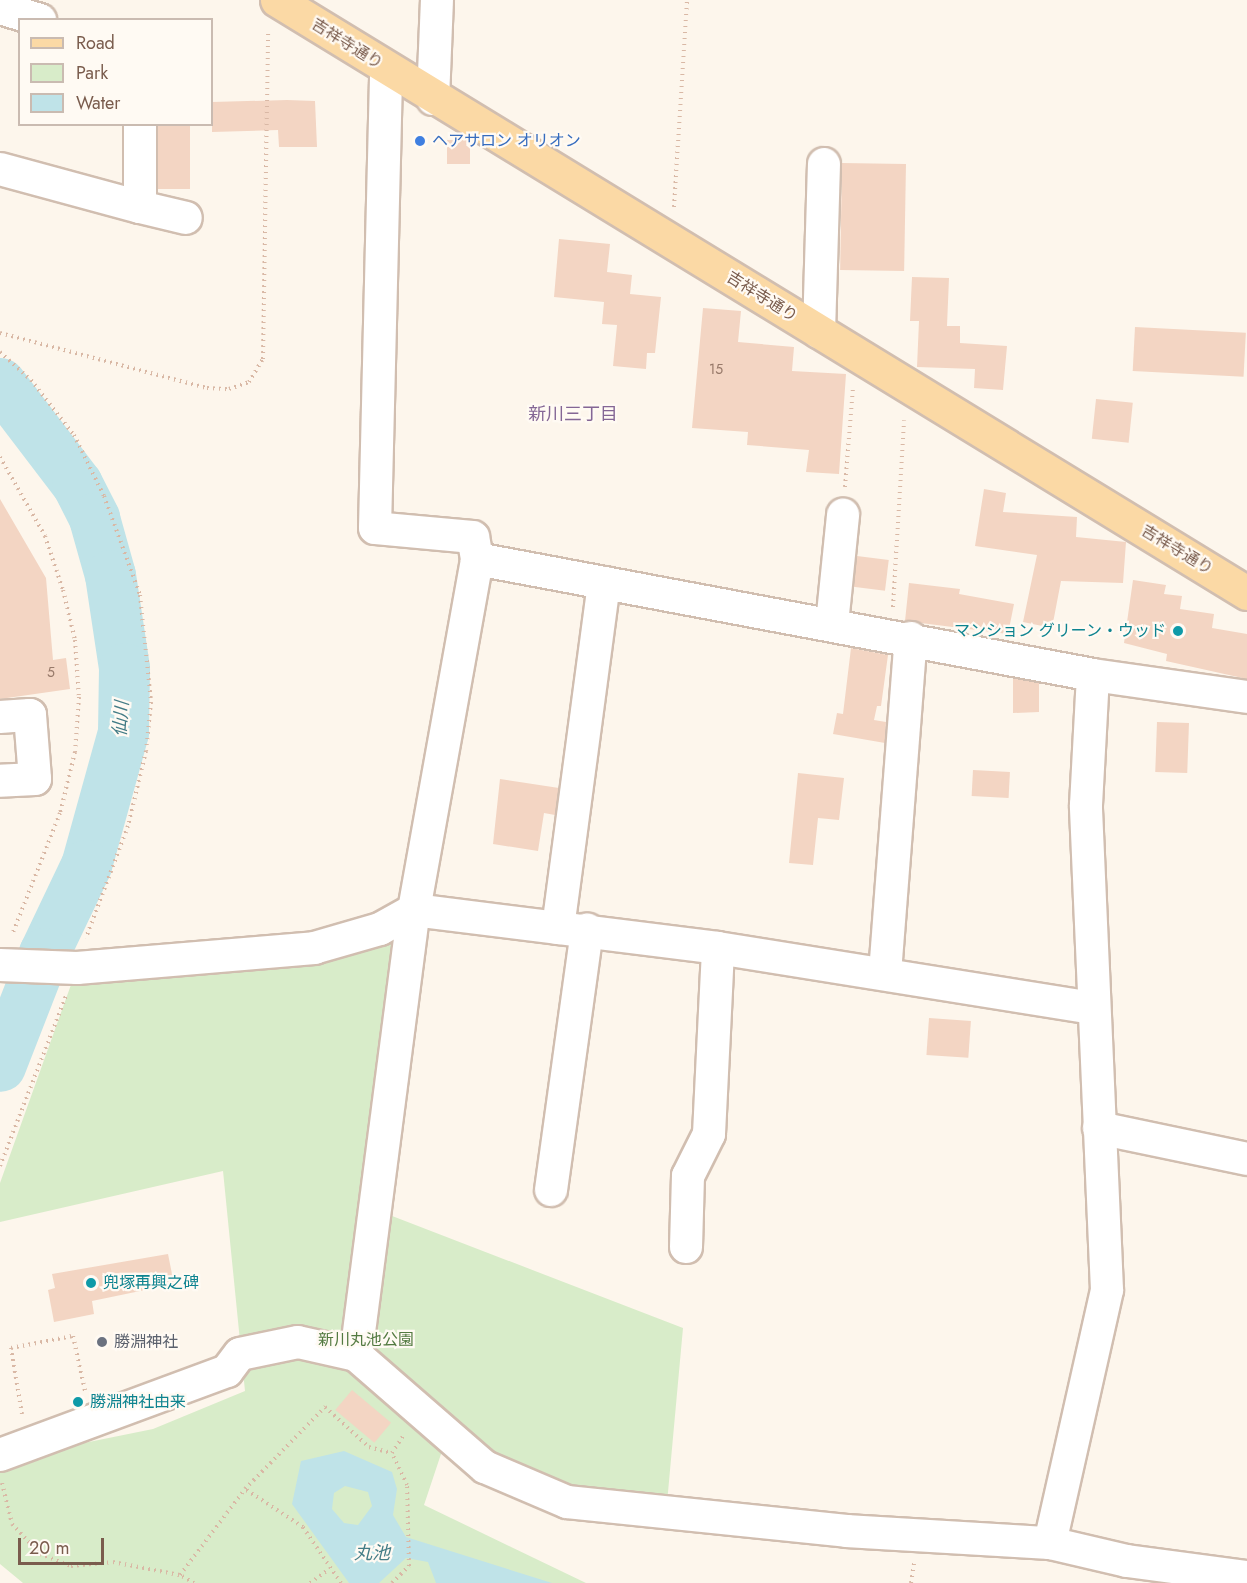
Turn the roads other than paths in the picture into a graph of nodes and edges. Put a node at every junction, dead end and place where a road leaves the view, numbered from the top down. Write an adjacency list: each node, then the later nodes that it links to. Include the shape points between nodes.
1 (437, 0): 6 (street)
2 (0, 8): 4 (street)
3 (273, 12): 5 (main road, 吉祥寺通り)
4 (33, 18)
5 (386, 68): 6 (main road, 吉祥寺通り); 14 (street, via 375,528 473,537)
6 (433, 99): 12 (main road, 吉祥寺通り)
7 (140, 126): 10 (street)
8 (824, 164): 12 (street)
9 (0, 169): 10 (street)
10 (141, 207): 11 (street)
11 (186, 219)
12 (819, 333): 16 (main road, 吉祥寺通り)
13 (843, 515): 17 (street)
14 (477, 559): 15 (street); 23 (street)
15 (604, 583): 17 (street); 24 (street)
16 (1247, 593)
17 (832, 624): 18 (street)
18 (901, 636): 19 (street); 27 (street)
19 (1093, 675): 20 (street); 28 (street, via 1086,805)
20 (1247, 697)
21 (0, 717): 22 (street, via 30,715 35,779)
22 (0, 781)
23 (414, 910): 24 (street); 26 (street, via 380,929 314,948 77,968); 33 (street)
24 (572, 928): 25 (street); 31 (street)
25 (718, 948): 27 (street); 32 (street, via 709,1134 688,1176)
26 (0, 965)
27 (885, 973): 28 (street)
28 (1092, 1008): 29 (street)
29 (1099, 1128): 30 (street); 35 (street, via 1107,1290)
30 (1247, 1159)
31 (551, 1190)
32 (686, 1247)
33 (356, 1355): 34 (street, via 298,1342 240,1354 227,1371); 35 (street, via 485,1467 567,1502 846,1531)
34 (13, 1450)
35 (1050, 1543): 36 (street, via 1127,1561)
36 (1247, 1577)

